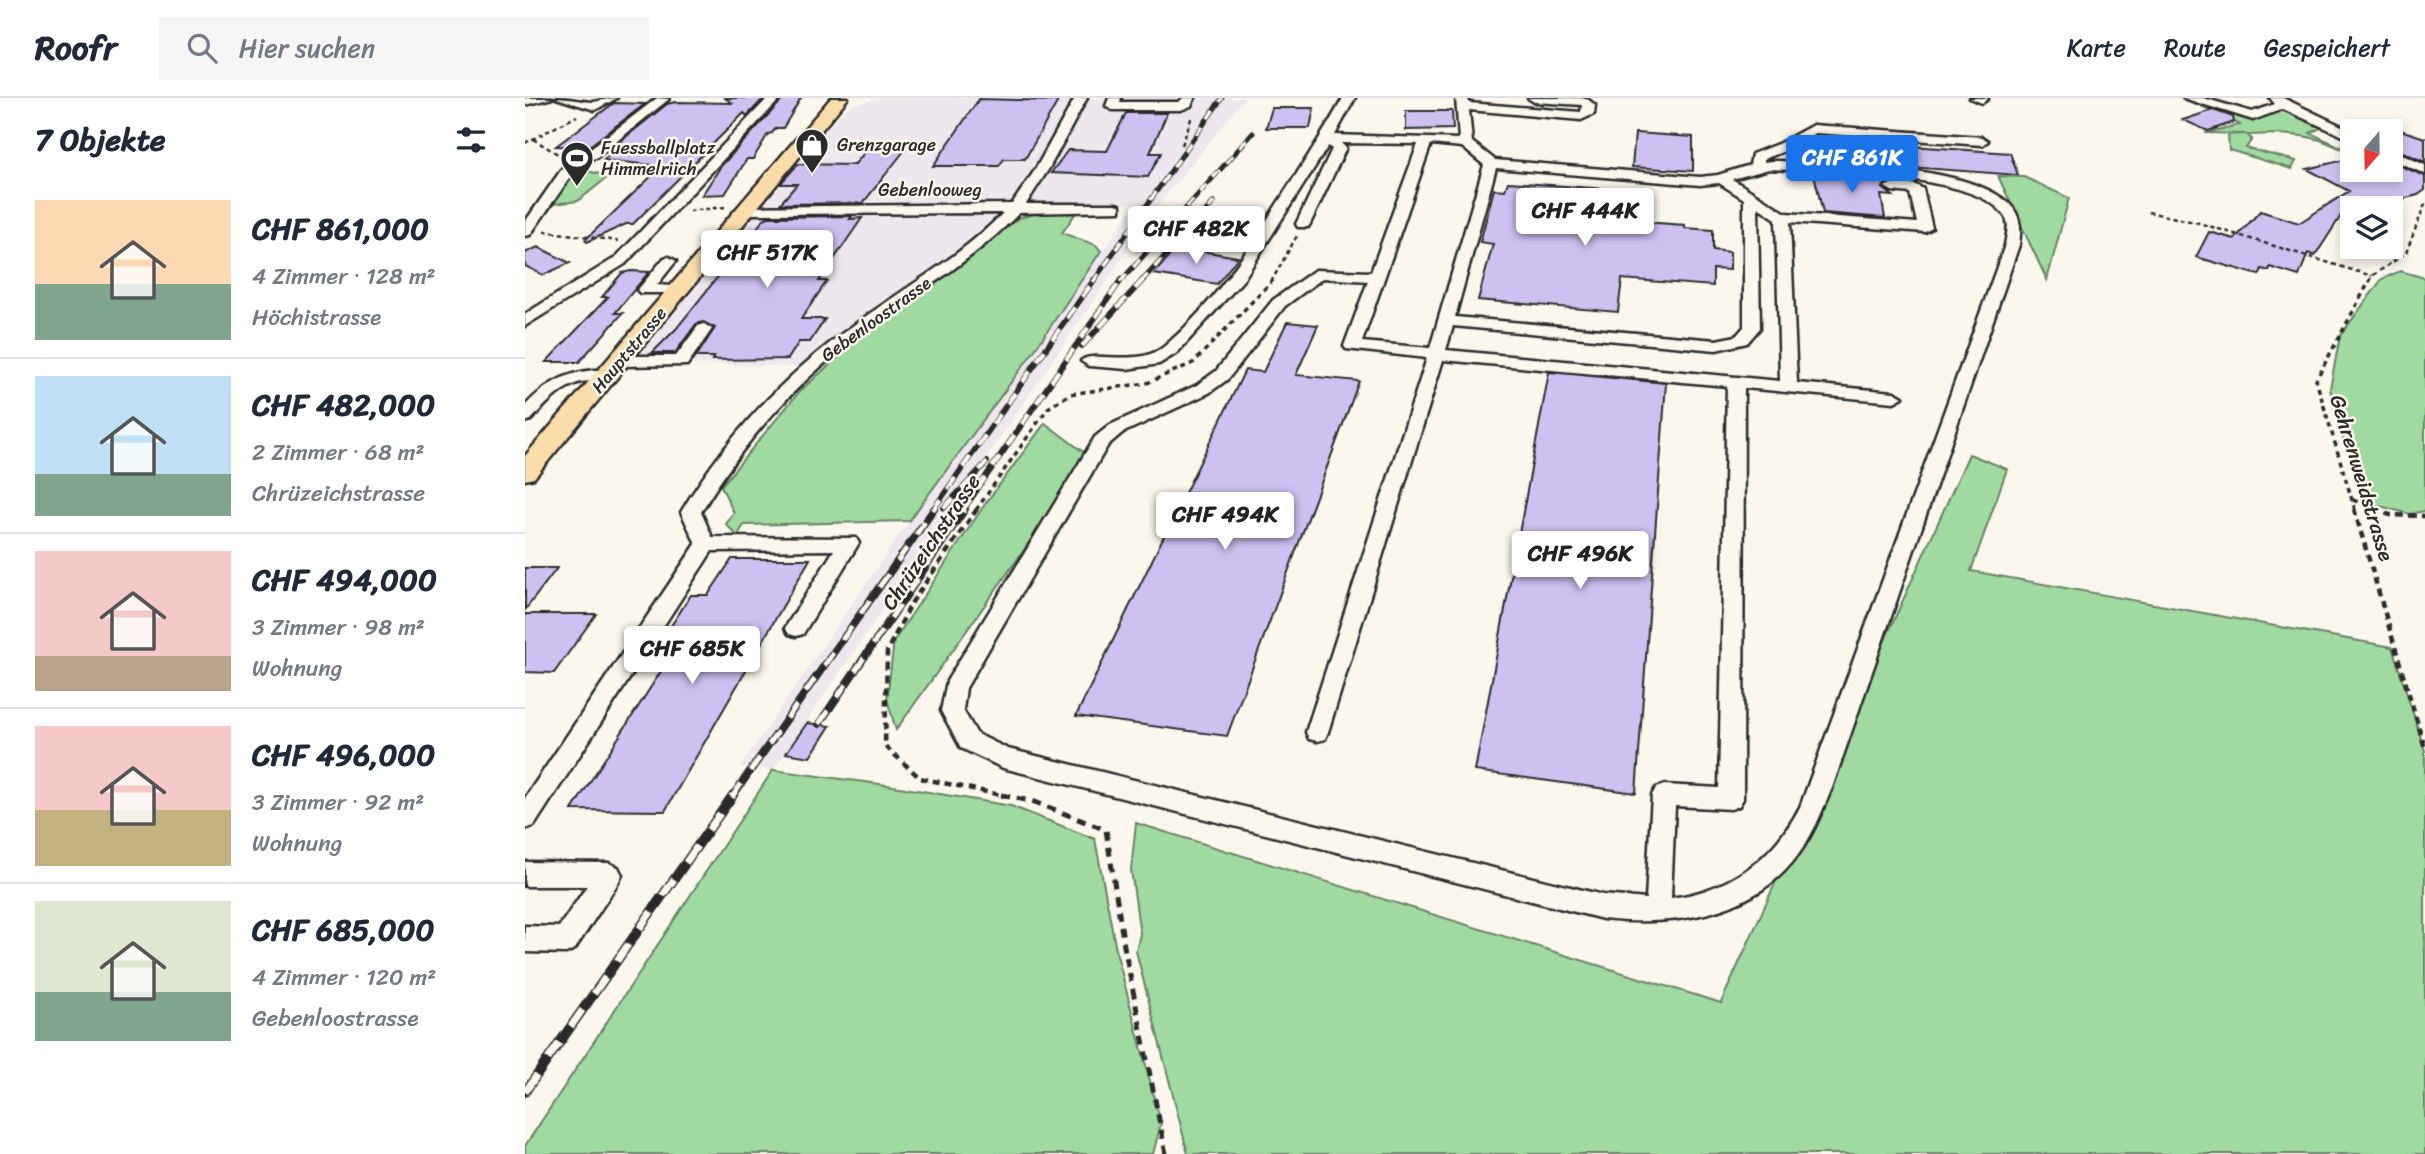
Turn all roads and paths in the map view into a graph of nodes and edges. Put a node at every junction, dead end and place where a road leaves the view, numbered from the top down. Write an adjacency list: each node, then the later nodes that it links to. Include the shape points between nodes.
1 (546, 98): 11 (street)
2 (562, 98): 16 (street)
3 (611, 98): 16 (street)
4 (775, 98): 37 (street)
5 (840, 98): 35 (main road, Hauptstrasse)
6 (1081, 98): 33 (street, Gebenloostrasse)
7 (1115, 98): 15 (street, via 1112,106)
8 (1349, 98): 19 (street)
9 (1534, 98): 14 (street, via 1586,102 1588,114)
10 (663, 99): 25 (street, via 591,155)
11 (525, 101)
12 (2189, 101): 13 (street, via 2250,116)
13 (2279, 101): 17 (street)
14 (1462, 102): 23 (street)
15 (1191, 104): 24 (path)
16 (595, 107): 18 (path)
17 (2340, 130)
18 (533, 139): 22 (path); 25 (path, via 558,156)
19 (1327, 139): 20 (street); 39 (street, via 1339,148); 50 (street, via 1239,276 1171,350 1153,360 1127,364)
20 (1426, 140): 23 (street); 44 (street)
21 (1982, 141): 28 (street, via 1813,129 1757,157)
22 (525, 143)
23 (1466, 143): 27 (street)
24 (1182, 145)
25 (576, 158): 40 (street)
26 (2403, 160): 29 (street)
27 (1491, 164): 30 (street, via 1700,181); 47 (street)
28 (1757, 166): 30 (street); 65 (street, via 1902,175 1959,184 1994,198 2013,218 2015,230 1806,820 1783,856 1749,884 1699,905)
29 (2425, 170)
30 (1729, 177): 31 (street); 38 (street, via 1916,189 1926,228)
31 (1751, 197): 38 (street); 47 (street, via 1752,328 1741,340 1716,345)
32 (2425, 204): 43 (path, Gehrenweidstrasse, via 2406,253)
33 (1016, 208): 34 (street, Gebenlooweg); 35 (street, Gebenlooweg); 59 (street, Gebenloostrasse, via 954,262 842,341 770,408 706,485 691,512)
34 (1115, 208)
35 (746, 211): 37 (path, via 713,207); 45 (main road, Hauptstrasse)
36 (2148, 212): 43 (path)
37 (664, 215): 41 (street)
38 (1783, 217): 53 (street)
39 (1303, 224): 67 (path, Chrüzeichstrasse, via 1275,278 1193,363 1147,383 1070,394 1048,408 912,603 887,651 885,746 920,778 1035,802 1106,830)
40 (525, 232): 41 (path)
41 (643, 238): 46 (street, via 621,261)
42 (669, 261): 45 (street, via 645,290)
43 (2372, 276): 57 (path, Gehrenweidstrasse, via 2316,380)
44 (1375, 277): 49 (street, via 1352,346); 65 (street, via 1320,273 1279,303 1222,375 1101,441 955,687 952,711 969,741 1003,758 1603,907)
45 (680, 290): 51 (main road, Hauptstrasse)
46 (525, 321)
47 (1446, 321): 49 (street)
48 (704, 329): 51 (street, via 681,361)
49 (1437, 354): 52 (street); 61 (street)
50 (1089, 361)
51 (614, 368): 55 (street, via 560,383); 56 (main road, Hauptstrasse)
52 (1735, 383): 53 (street); 65 (street, via 1731,799 1664,794)
53 (1789, 387): 54 (street)
54 (1894, 397)
55 (525, 416)
56 (525, 472)
57 (2352, 499): 58 (path, via 2391,514); 62 (path, Gehrenweidstrasse)
58 (2425, 516)
59 (706, 544): 60 (street, via 849,543); 63 (street)
60 (796, 628)
61 (1317, 732)
62 (2425, 748)
63 (525, 818)
64 (525, 874): 66 (street, via 609,875 566,940)
65 (1658, 911)
66 (525, 939)
67 (1166, 1154)

